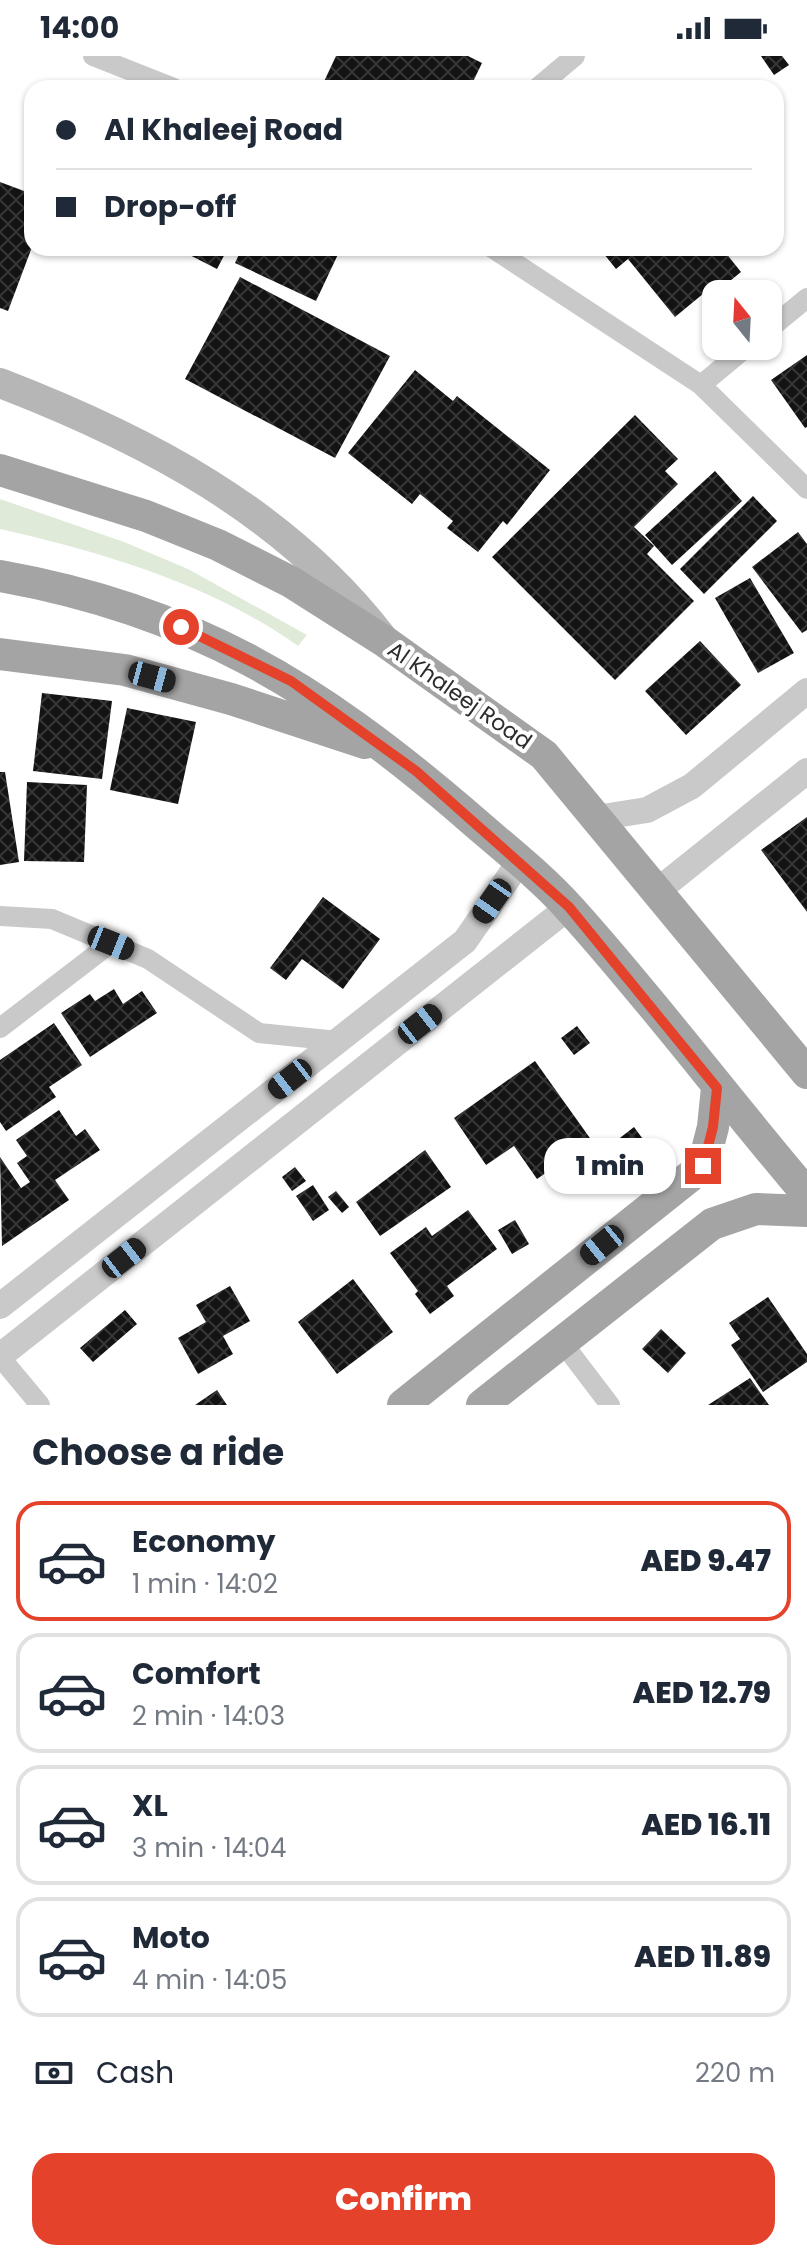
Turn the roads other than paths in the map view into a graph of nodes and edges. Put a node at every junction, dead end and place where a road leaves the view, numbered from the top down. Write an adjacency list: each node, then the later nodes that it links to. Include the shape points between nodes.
1 (93, 56): 3 (street)
2 (575, 56): 4 (street)
3 (154, 80)
4 (546, 80)
5 (504, 256): 10 (street)
6 (807, 298): 7 (street)
7 (782, 319)
8 (731, 360): 10 (street)
9 (0, 383): 14 (main road, via 165,458 245,504 328,573)
10 (701, 385): 12 (street)
11 (0, 470): 14 (main road, Al Khaleej Road, via 218,545 291,582)
12 (807, 489)
13 (0, 576): 17 (main road, via 127,606 208,638 291,681)
14 (384, 641): 19 (main road, Al Khaleej Road, via 544,755)
15 (0, 654): 17 (main road, via 125,670)
16 (807, 691): 19 (street, via 692,786 647,810)
17 (395, 754): 20 (main road)
18 (807, 771): 21 (street)
19 (596, 818): 21 (main road, Al Khaleej Road)
20 (520, 861): 22 (main road); 26 (street, via 465,941)
21 (656, 892): 27 (main road, Al Khaleej Road)
22 (569, 907): 28 (main road); 33 (street)
23 (0, 916): 24 (street, via 52,919)
24 (111, 943): 25 (street); 26 (street, via 148,959 259,1033)
25 (0, 1028)
26 (338, 1041): 31 (street)
27 (807, 1073)
28 (717, 1088): 29 (main road); 35 (main road, via 703,1166)
29 (807, 1194)
30 (807, 1211): 32 (main road, via 756,1209 712,1224)
31 (0, 1306)
32 (562, 1342): 36 (main road); 37 (street)
33 (0, 1356): 34 (street)
34 (40, 1405)
35 (403, 1405)
36 (482, 1405)
37 (610, 1405)

